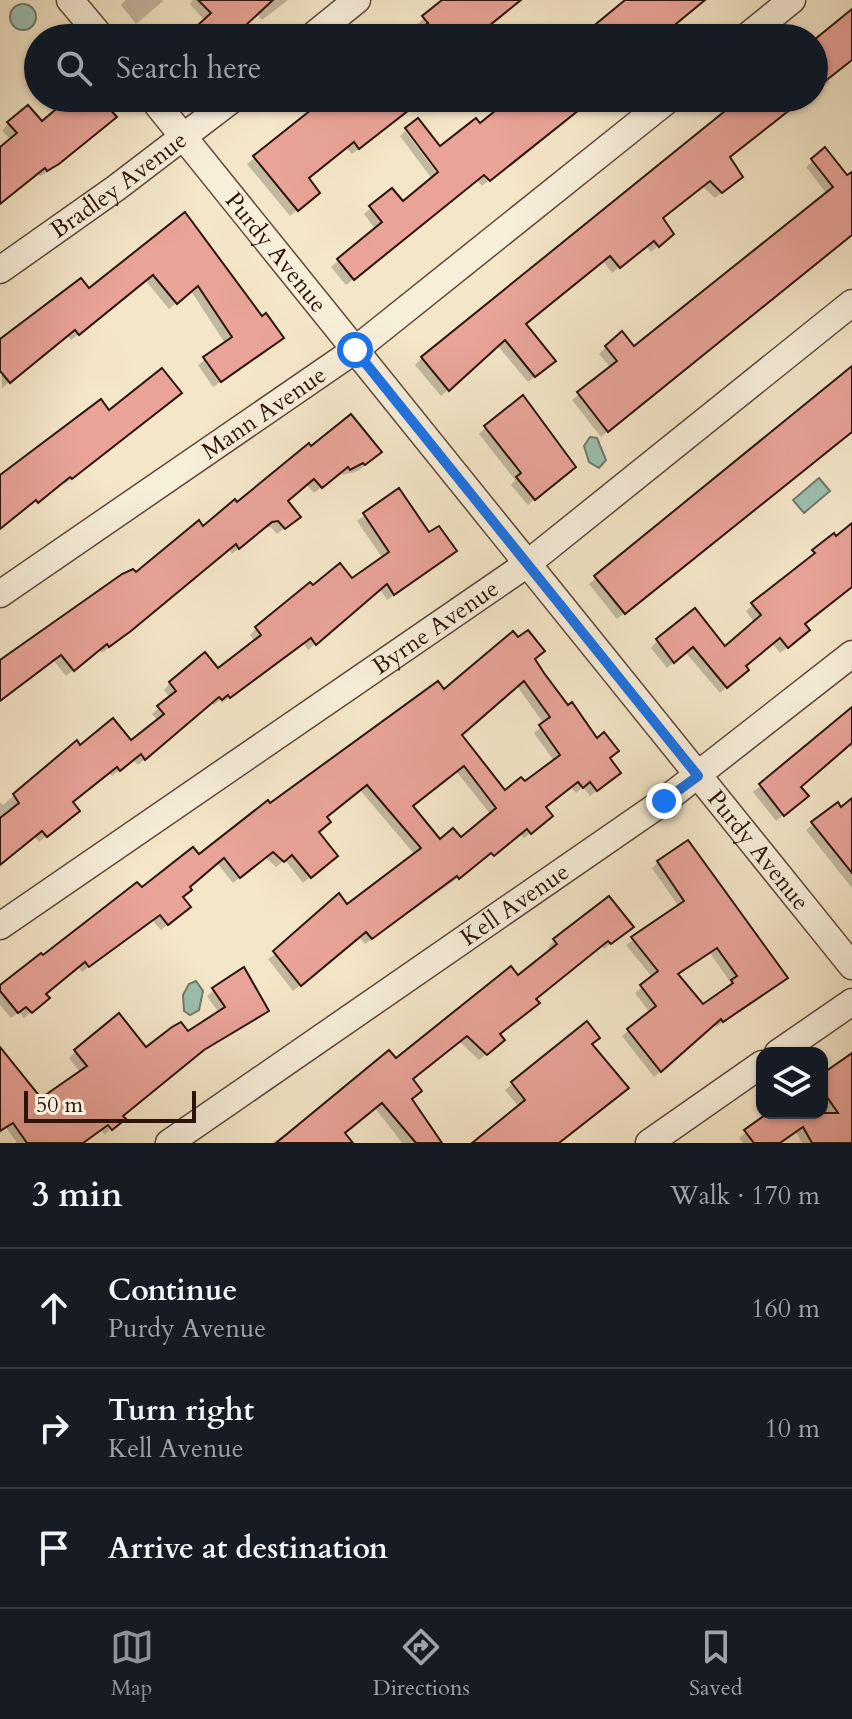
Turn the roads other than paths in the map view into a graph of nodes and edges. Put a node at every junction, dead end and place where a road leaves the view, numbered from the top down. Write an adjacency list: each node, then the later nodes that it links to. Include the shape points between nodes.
1 (70, 0): 4 (street)
2 (357, 0): 5 (street)
3 (792, 0): 6 (street)
4 (90, 24)
5 (327, 24)
6 (762, 24)
7 (164, 112): 10 (street, Purdy Avenue)
8 (216, 112): 10 (street, Bradley Avenue)
9 (652, 112): 13 (street, Mann Avenue)
10 (184, 136): 11 (street, Bradley Avenue); 13 (street, Purdy Avenue)
11 (0, 270)
12 (852, 303): 14 (street, Byrne Avenue)
13 (355, 350): 14 (street, Purdy Avenue); 15 (street, Mann Avenue)
14 (527, 564): 17 (street, Purdy Avenue); 18 (street, Byrne Avenue)
15 (0, 594)
16 (852, 654): 17 (street, Kell Avenue)
17 (698, 776): 19 (street, Purdy Avenue); 23 (street, Kell Avenue)
18 (0, 926)
19 (852, 966)
20 (852, 1002): 21 (street)
21 (787, 1047)
22 (756, 1068): 24 (street)
23 (169, 1143)
24 (649, 1143)

